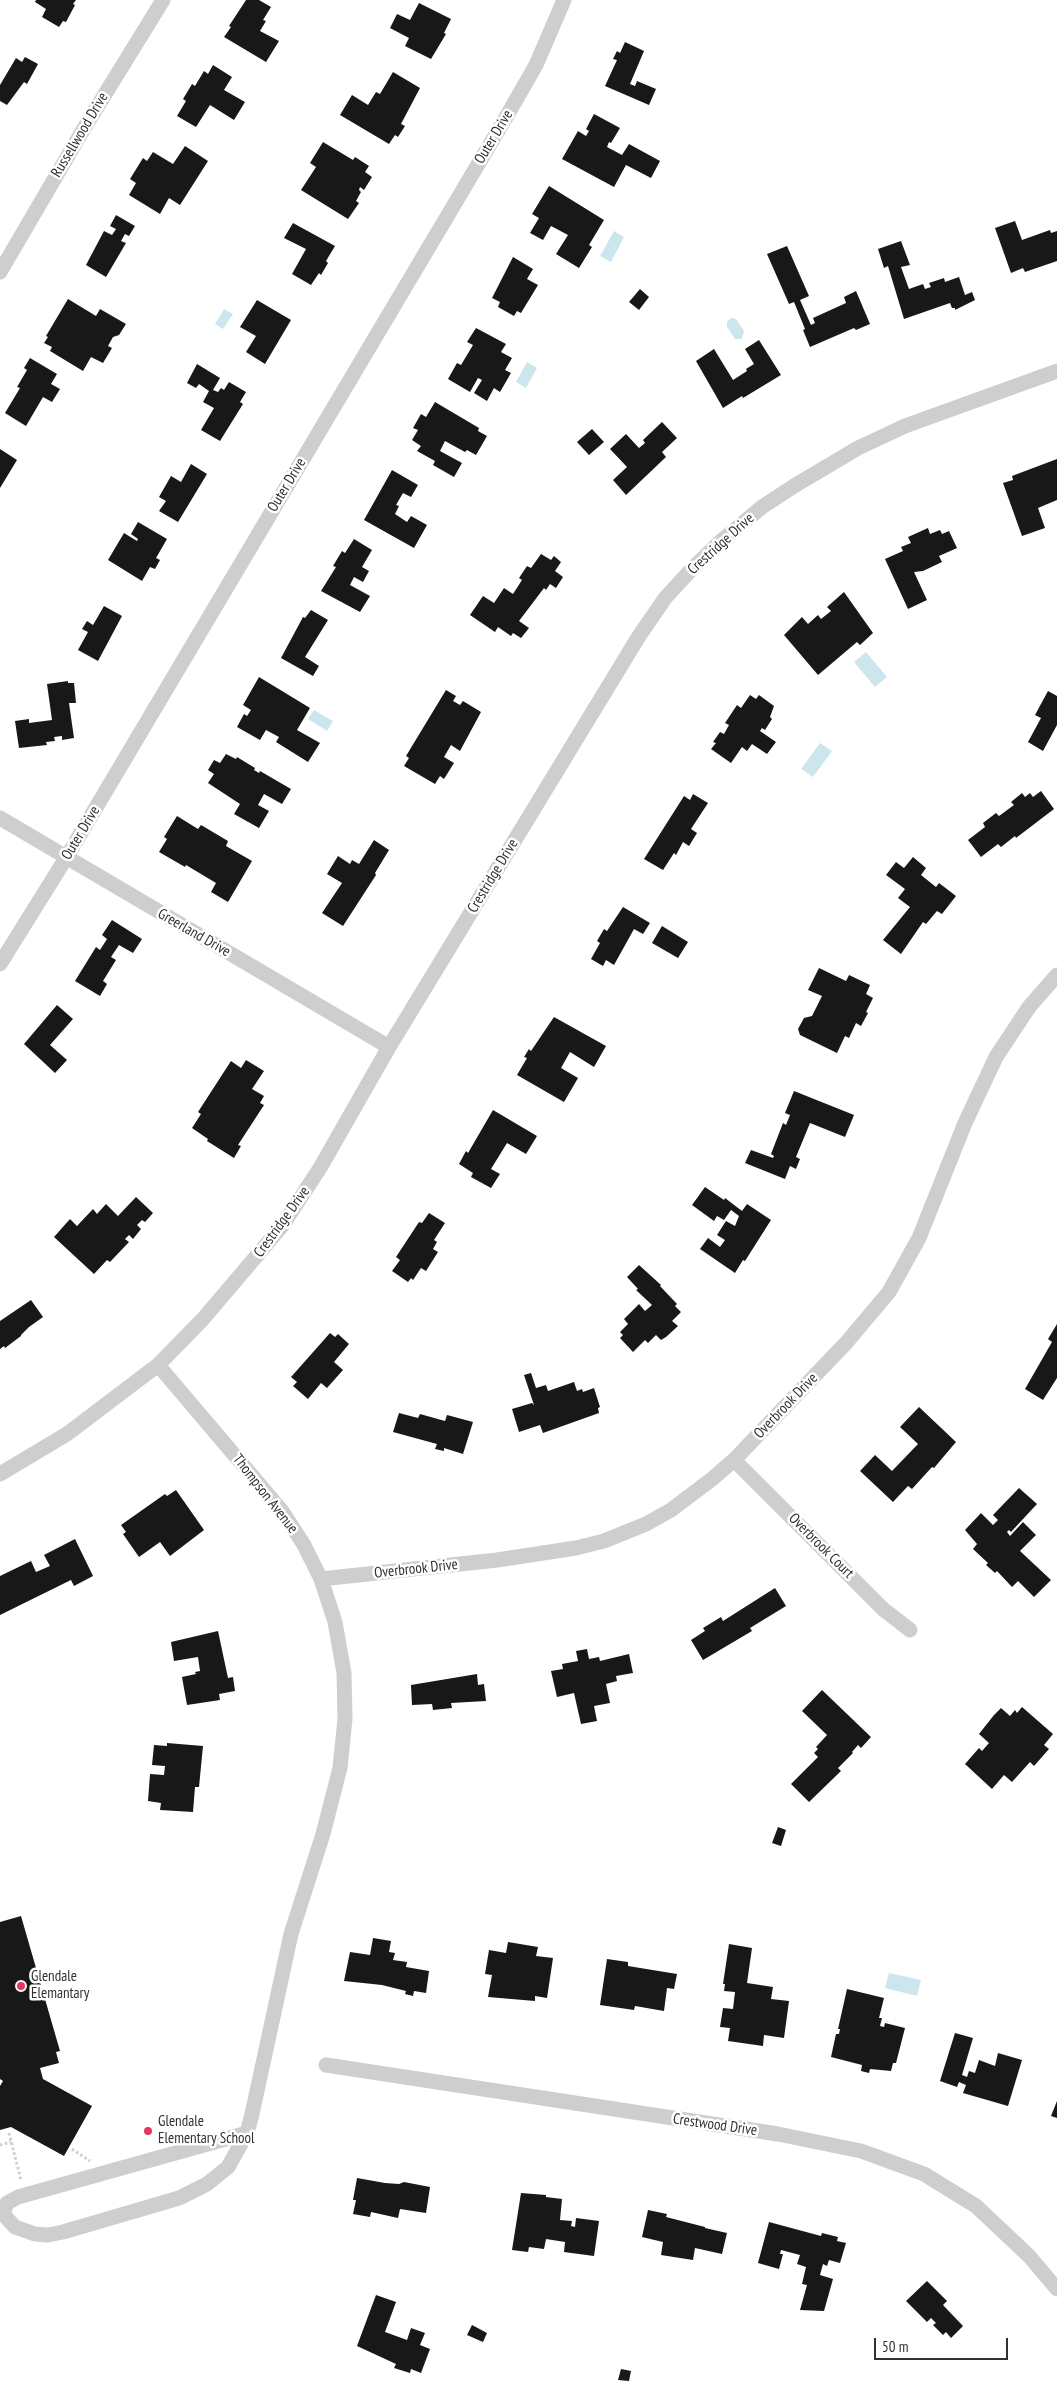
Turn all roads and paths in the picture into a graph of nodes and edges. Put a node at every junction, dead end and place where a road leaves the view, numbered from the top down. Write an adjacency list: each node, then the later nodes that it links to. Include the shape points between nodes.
1 (162, 0): 3 (street, Russellwood Drive)
2 (564, 0): 6 (street, Outer Drive, via 536,65 505,119)
3 (0, 272)
4 (1057, 370): 9 (street, Crestridge Drive, via 905,426 858,448 762,507 701,560 666,597 639,636)
5 (0, 818): 6 (street, Greerland Drive)
6 (66, 858): 7 (street, Outer Drive); 9 (street, Greerland Drive)
7 (0, 964)
8 (1057, 975): 11 (street, Overbrook Drive, via 1029,1007 996,1057 965,1123 919,1238 889,1292 846,1344)
9 (389, 1046): 10 (street, Crestridge Drive, via 320,1168 282,1226 203,1319)
10 (158, 1365): 12 (street, Crestridge Drive, via 67,1434); 13 (street, Thompson Avenue, via 282,1511)
11 (734, 1460): 13 (street, Overbrook Drive, via 671,1510 646,1524 604,1540 522,1557); 14 (street, Overbrook Court, via 883,1608)
12 (0, 1474)
13 (321, 1579): 17 (street, Thompson Avenue, via 342,1657 345,1718 340,1768 291,1934)
14 (910, 1630)
15 (326, 2065): 22 (street, Crestwood Drive, via 778,2134 883,2158 924,2174 976,2206 1029,2256)
16 (9, 2133): 18 (path)
17 (247, 2133): 20 (street); 21 (street, Thompson Avenue, via 220,2176 179,2198 48,2235 15,2226)
18 (11, 2142): 19 (path); 20 (path)
19 (0, 2145)
20 (25, 2195): 21 (street, via 8,2203)
21 (2, 2214)
22 (1057, 2290)

